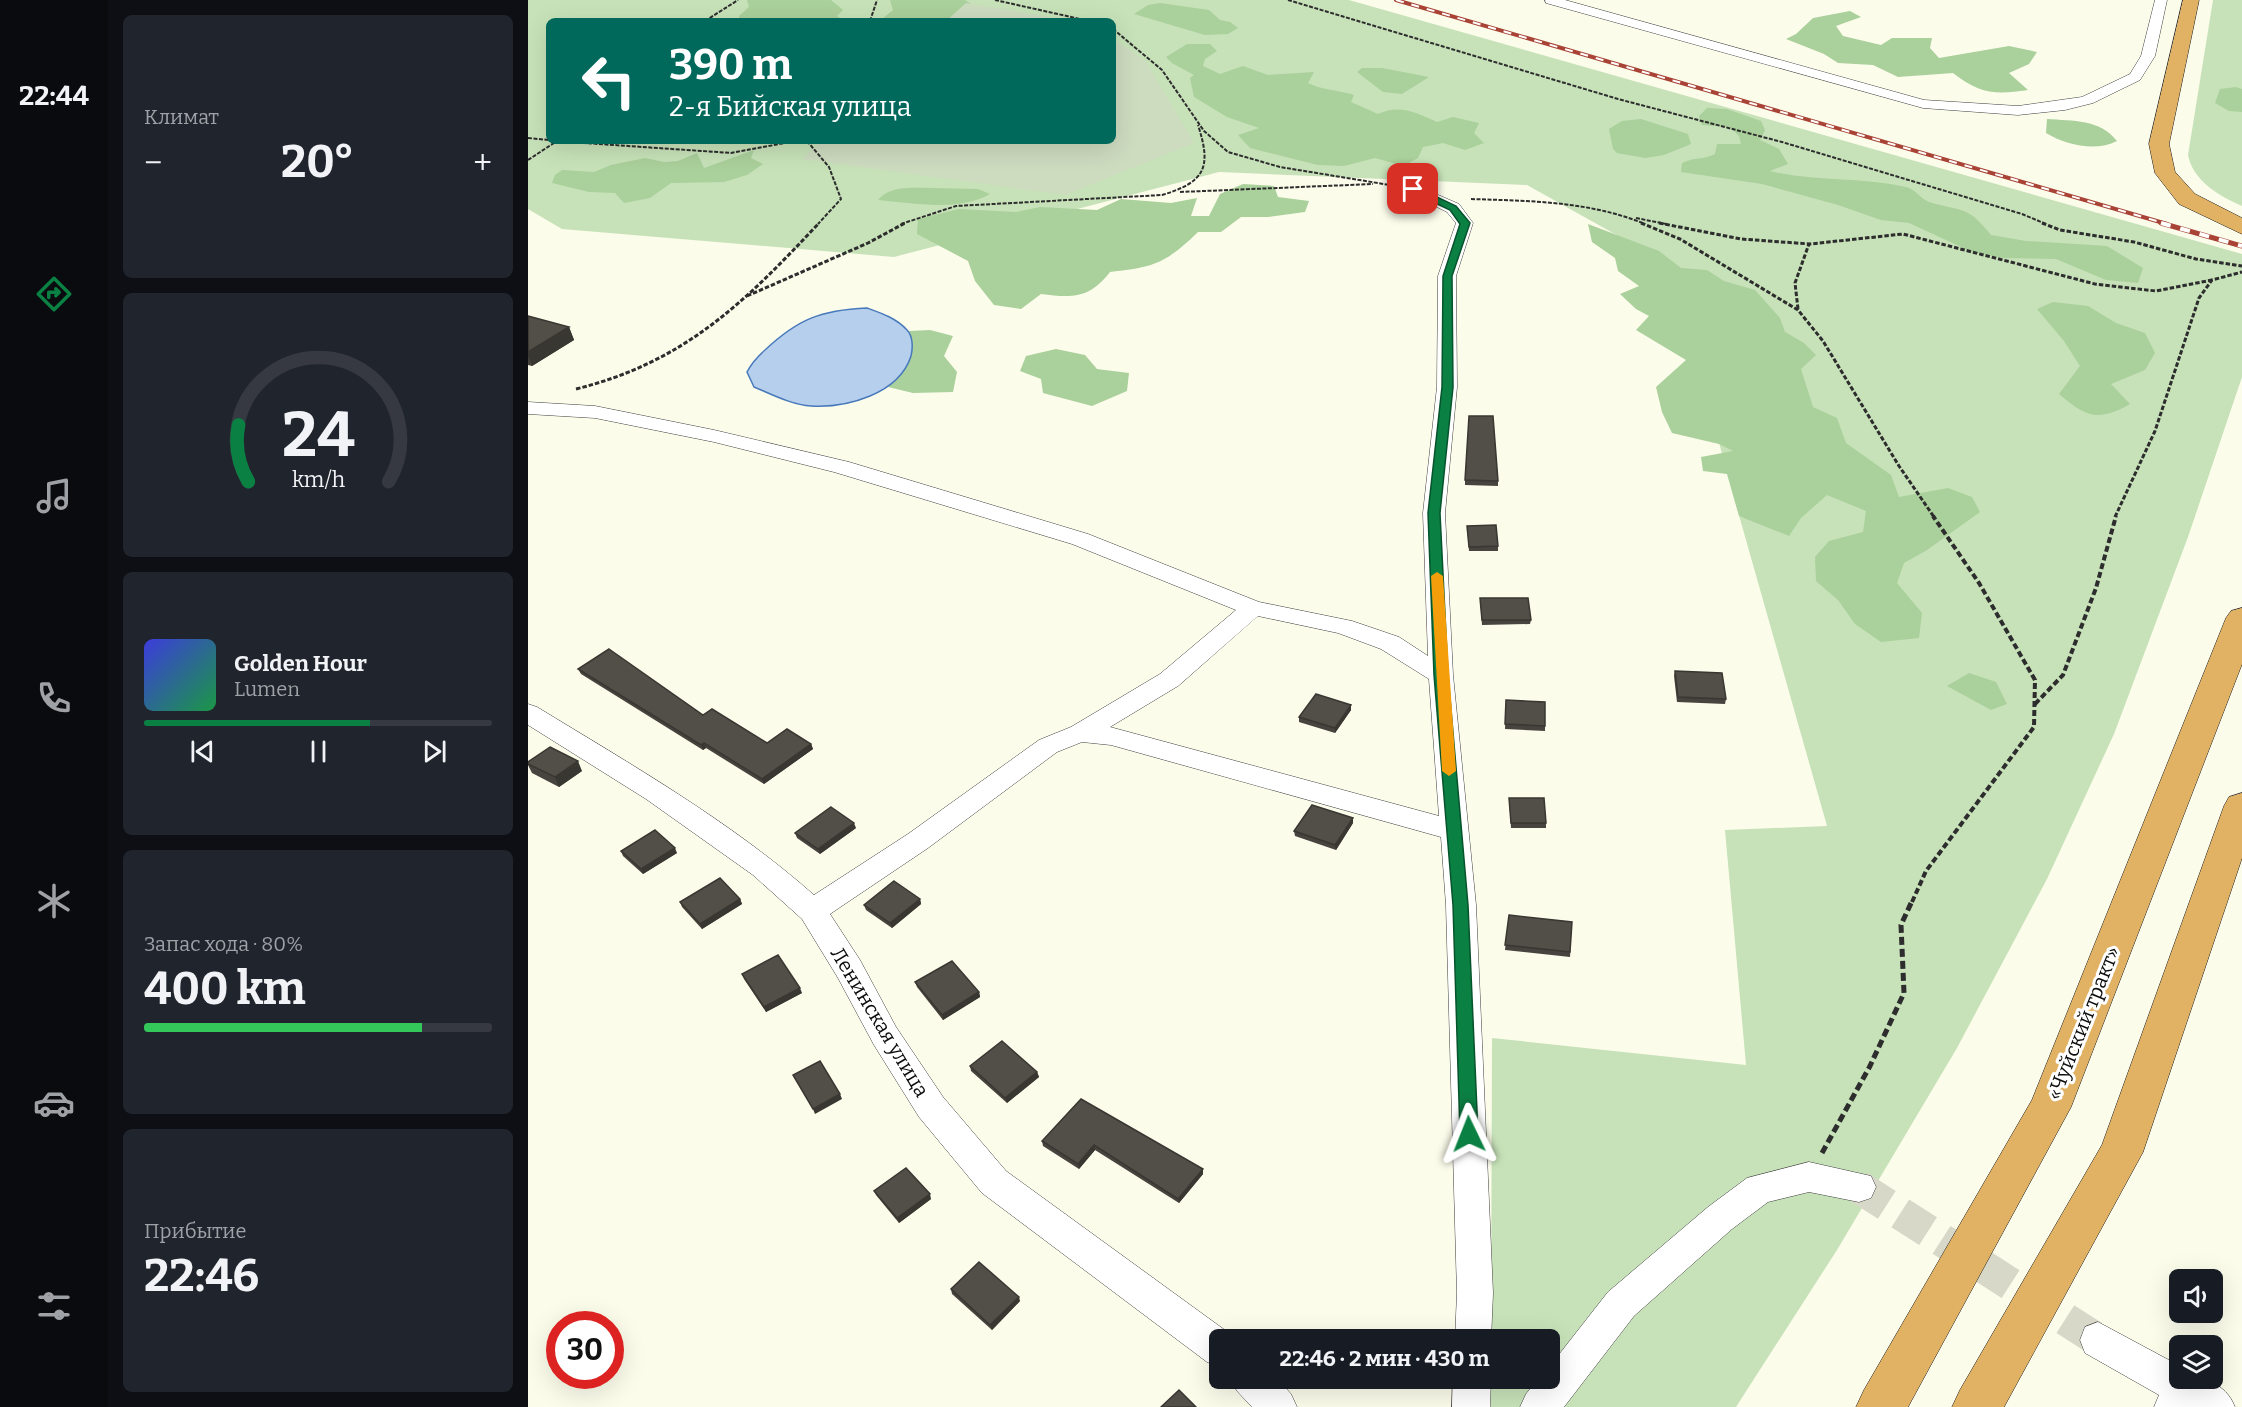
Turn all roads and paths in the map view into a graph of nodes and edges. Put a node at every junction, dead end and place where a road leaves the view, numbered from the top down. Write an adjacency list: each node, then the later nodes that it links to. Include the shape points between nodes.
1 (738, 0): 8 (path)
2 (877, 0): 9 (path)
3 (995, 0): 10 (path)
4 (1288, 0): 26 (path, via 1618,99 1782,142 2022,214 2060,230 2134,242 2196,260)
5 (1551, 0): 6 (street, via 1923,104 1969,110 2036,110 2084,103 2124,85 2141,72)
6 (2161, 0)
7 (2191, 0): 24 (highway, via 2159,144 2165,173 2187,199)
8 (710, 18)
9 (871, 18)
10 (1080, 18)
11 (1116, 31): 12 (path, via 1162,70)
12 (1195, 119): 20 (path, via 1228,152 1280,167); 21 (path, via 1205,144 1207,165 1197,181)
13 (528, 138): 14 (path)
14 (546, 140)
15 (552, 144): 19 (path)
16 (600, 144): 17 (path, via 731,153)
17 (780, 144)
18 (810, 144): 29 (path, via 838,179 841,199)
19 (528, 160)
20 (1401, 187): 21 (path, via 1306,184); 35 (street, via 1453,208 1465,223 1447,276 1447,387 1434,513)
21 (1162, 195): 29 (path, via 956,206 923,214 868,243)
22 (1461, 198): 23 (path, via 1568,203)
23 (1628, 217): 25 (path, via 1741,239); 30 (path, via 1680,239)
24 (2242, 227)
25 (1810, 244): 28 (path, via 1903,234 2095,284 2156,291); 30 (path, via 1795,283)
26 (2242, 266)
27 (2242, 272): 28 (path)
28 (2212, 280): 36 (path, via 2199,298 2155,431 2114,520 2096,588 2063,675)
29 (747, 296): 31 (path, via 682,346 620,377)
30 (1798, 310): 36 (path, via 1823,341 1899,466 1979,583 2035,680)
31 (568, 392)
32 (528, 408): 33 (street, via 596,412 841,467 1080,539)
33 (1253, 608): 35 (street, via 1353,630 1390,643); 38 (street, via 1169,680)
34 (2242, 618): 53 (highway, «Чуйский тракт», via 2050,1107)
35 (1441, 675): 40 (street)
36 (2035, 705): 42 (path, via 2034,727 1926,871 1901,925 1904,993 1870,1066)
37 (528, 713): 41 (street, Ленинская улица, via 656,792 763,867)
38 (1080, 733): 40 (street, via 1111,736); 41 (street, via 1048,746 918,841)
39 (2242, 806): 54 (highway, via 2121,1152)
40 (1454, 830): 44 (street, via 1461,917)
41 (812, 911): 46 (street, Ленинская улица, via 931,1107 994,1182)
42 (1809, 1178): 43 (street); 52 (street, via 1759,1188 1720,1218 1621,1304)
43 (1859, 1187)
44 (1473, 1329)
45 (2098, 1340): 49 (street)
46 (1209, 1341)
47 (1261, 1389): 50 (street)
48 (1472, 1389): 51 (street)
49 (2179, 1397): 55 (street)
50 (1278, 1407)
51 (1471, 1407)
52 (1539, 1407)
53 (1881, 1407)
54 (1977, 1407)
55 (2216, 1407)

